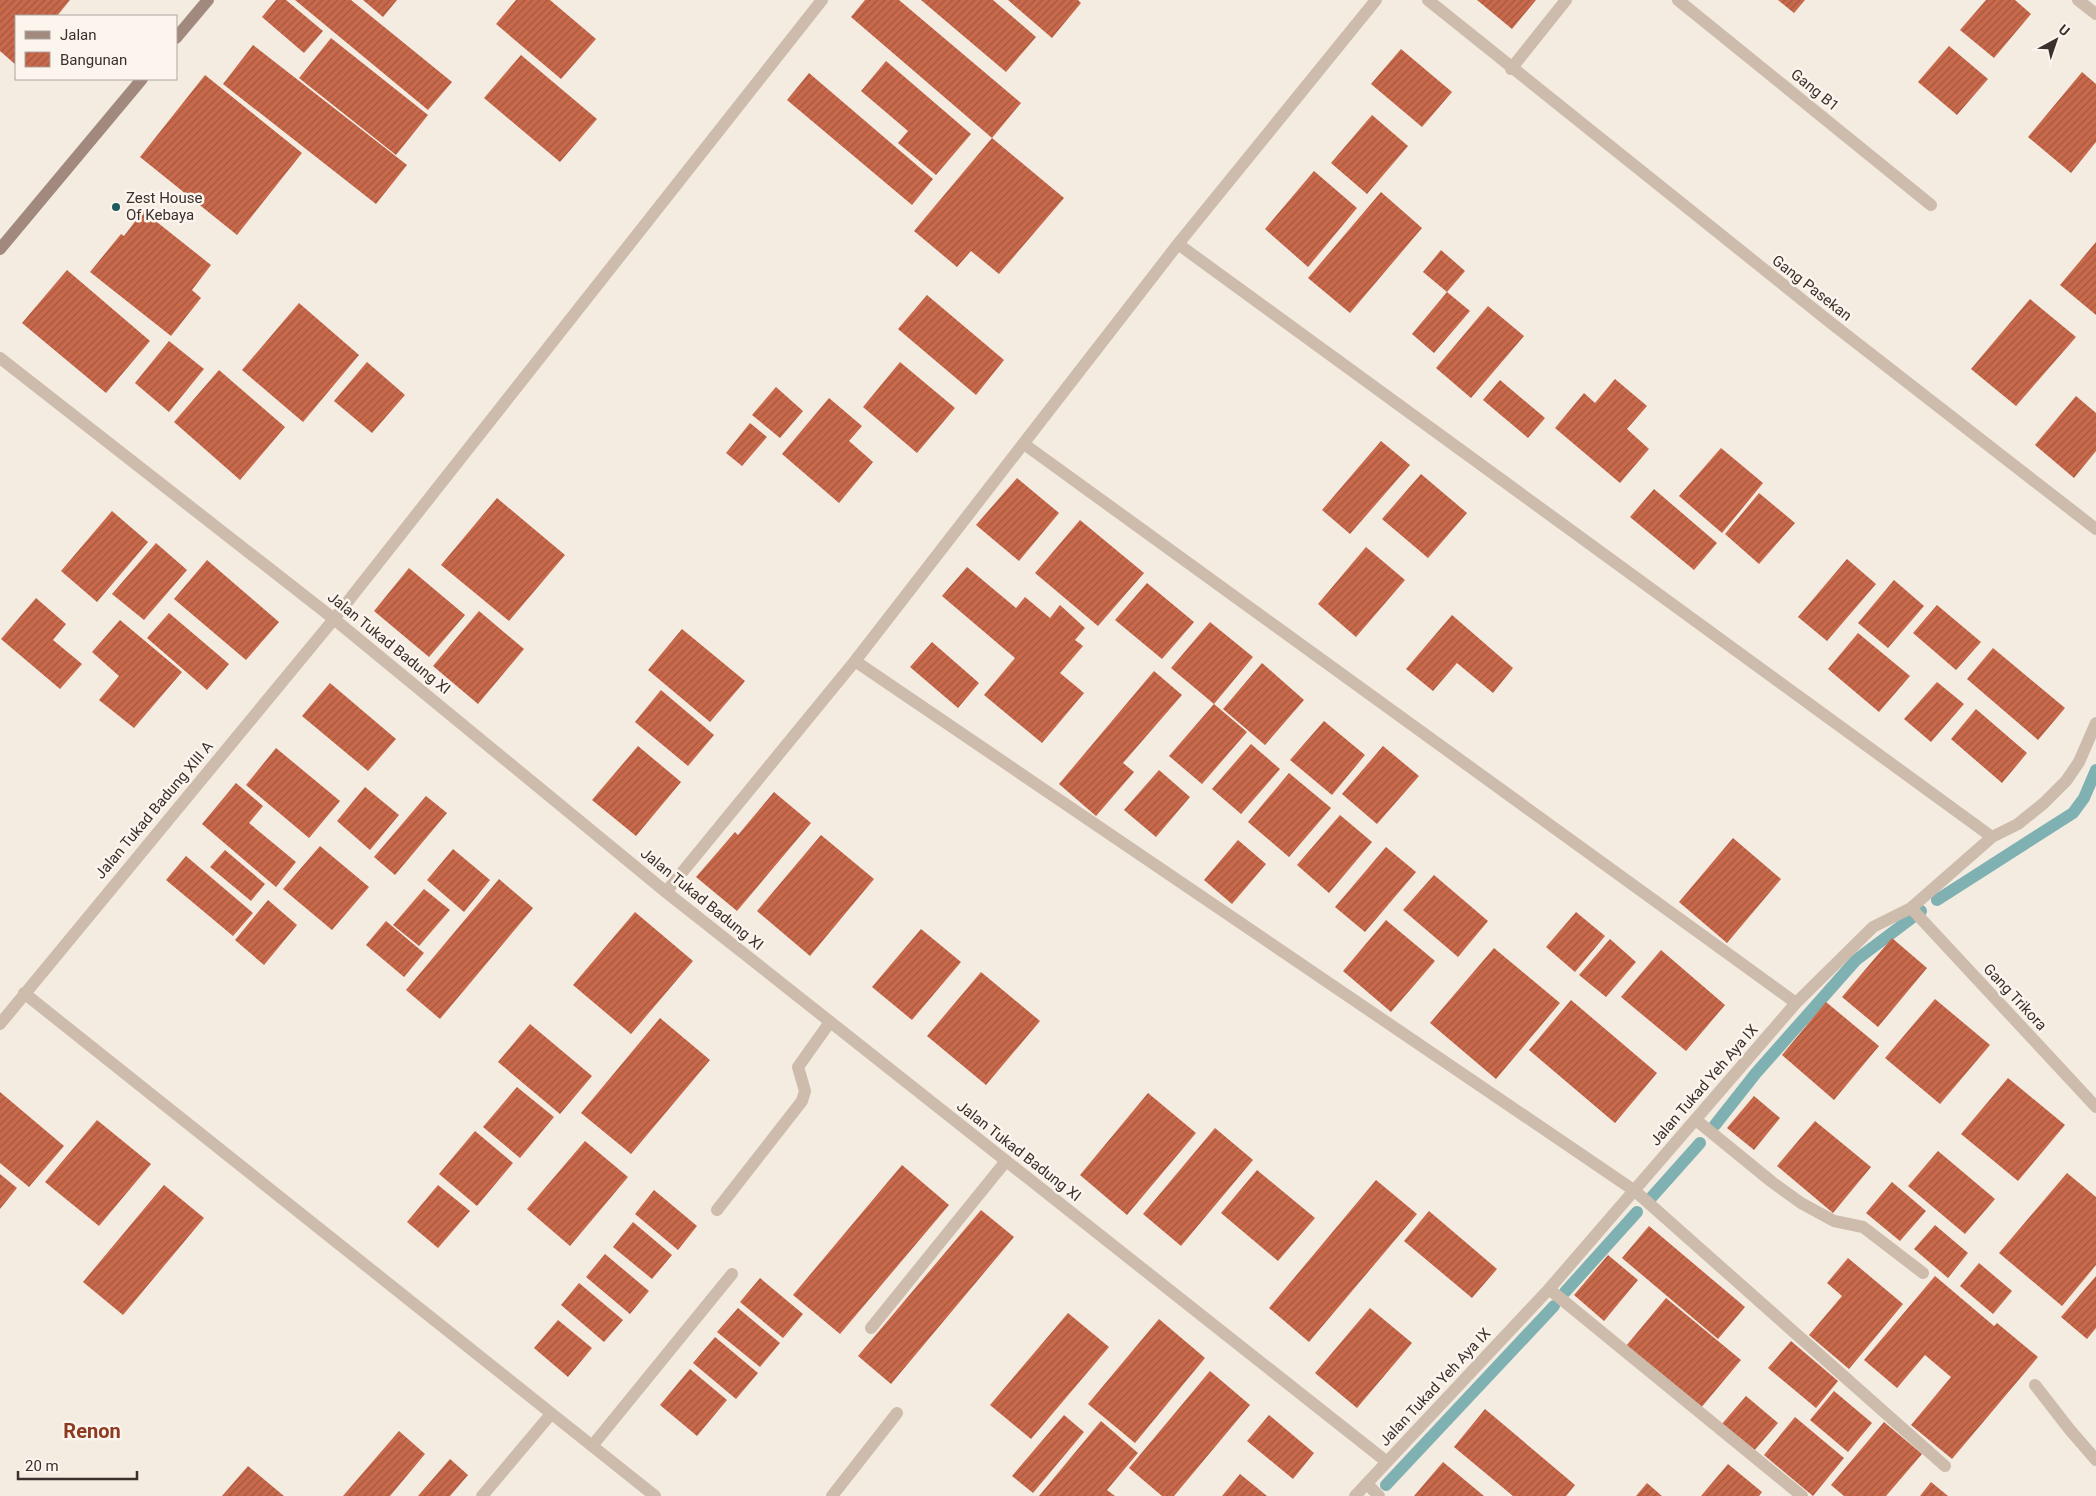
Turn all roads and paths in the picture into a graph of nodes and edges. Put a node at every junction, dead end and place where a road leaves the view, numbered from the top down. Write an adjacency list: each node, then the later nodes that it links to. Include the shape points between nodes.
1 (208, 0): 9 (street)
2 (822, 0): 18 (street, Jalan Tukad Badung XIII A)
3 (1376, 0): 13 (street)
4 (1428, 0): 10 (street, Gang Pasekan)
5 (1566, 0): 10 (street)
6 (1678, 0): 12 (street, Gang B1)
7 (2078, 0): 8 (street)
8 (2096, 14)
9 (178, 36)
10 (1511, 69): 17 (street, Gang Pasekan)
11 (141, 80): 14 (street)
12 (1931, 205)
13 (1178, 244): 16 (street); 21 (street)
14 (0, 249)
15 (0, 358): 18 (street, Jalan Tukad Badung XI)
16 (1024, 444): 19 (street); 25 (street)
17 (2096, 529)
18 (334, 618): 22 (street, Jalan Tukad Badung XI); 24 (street, Jalan Tukad Badung XIII A)
19 (855, 661): 22 (street); 31 (street)
20 (2096, 723): 21 (street, Jalan Tukad Yeh Aya IX, via 2080,762 2066,780 2018,824)
21 (1992, 837): 23 (street, Jalan Tukad Yeh Aya IX)
22 (666, 892): 26 (street, Jalan Tukad Badung XI)
23 (1911, 908): 25 (street, Jalan Tukad Yeh Aya IX, via 1873,927); 28 (street, Gang Trikora)
24 (24, 993): 27 (street, Jalan Tukad Badung XIII A); 39 (street)
25 (1796, 1003): 29 (street, Jalan Tukad Yeh Aya IX)
26 (830, 1022): 30 (street, Jalan Tukad Badung XI); 32 (street, via 798,1067 805,1091 802,1101)
27 (0, 1024)
28 (2096, 1107)
29 (1696, 1120): 31 (street, Jalan Tukad Yeh Aya IX); 33 (street, via 1801,1203 1834,1221 1863,1227)
30 (1006, 1161): 36 (street); 42 (street, Jalan Tukad Badung XI)
31 (1635, 1191): 35 (street, Jalan Tukad Yeh Aya IX); 43 (street)
32 (717, 1210)
33 (1923, 1273)
34 (732, 1274): 40 (street)
35 (1549, 1289): 42 (street, Jalan Tukad Yeh Aya IX); 50 (street)
36 (870, 1328)
37 (2035, 1386): 41 (street)
38 (897, 1413): 47 (street)
39 (551, 1414): 40 (street); 45 (street)
40 (592, 1446): 46 (street)
41 (2096, 1460)
42 (1387, 1462): 44 (street, Jalan Tukad Yeh Aya IX)
43 (1945, 1466)
44 (1367, 1484): 48 (street, Jalan Tukad Yeh Aya IX); 49 (street)
45 (482, 1496)
46 (655, 1496)
47 (832, 1496)
48 (1355, 1496)
49 (1379, 1496)
50 (1802, 1496)

